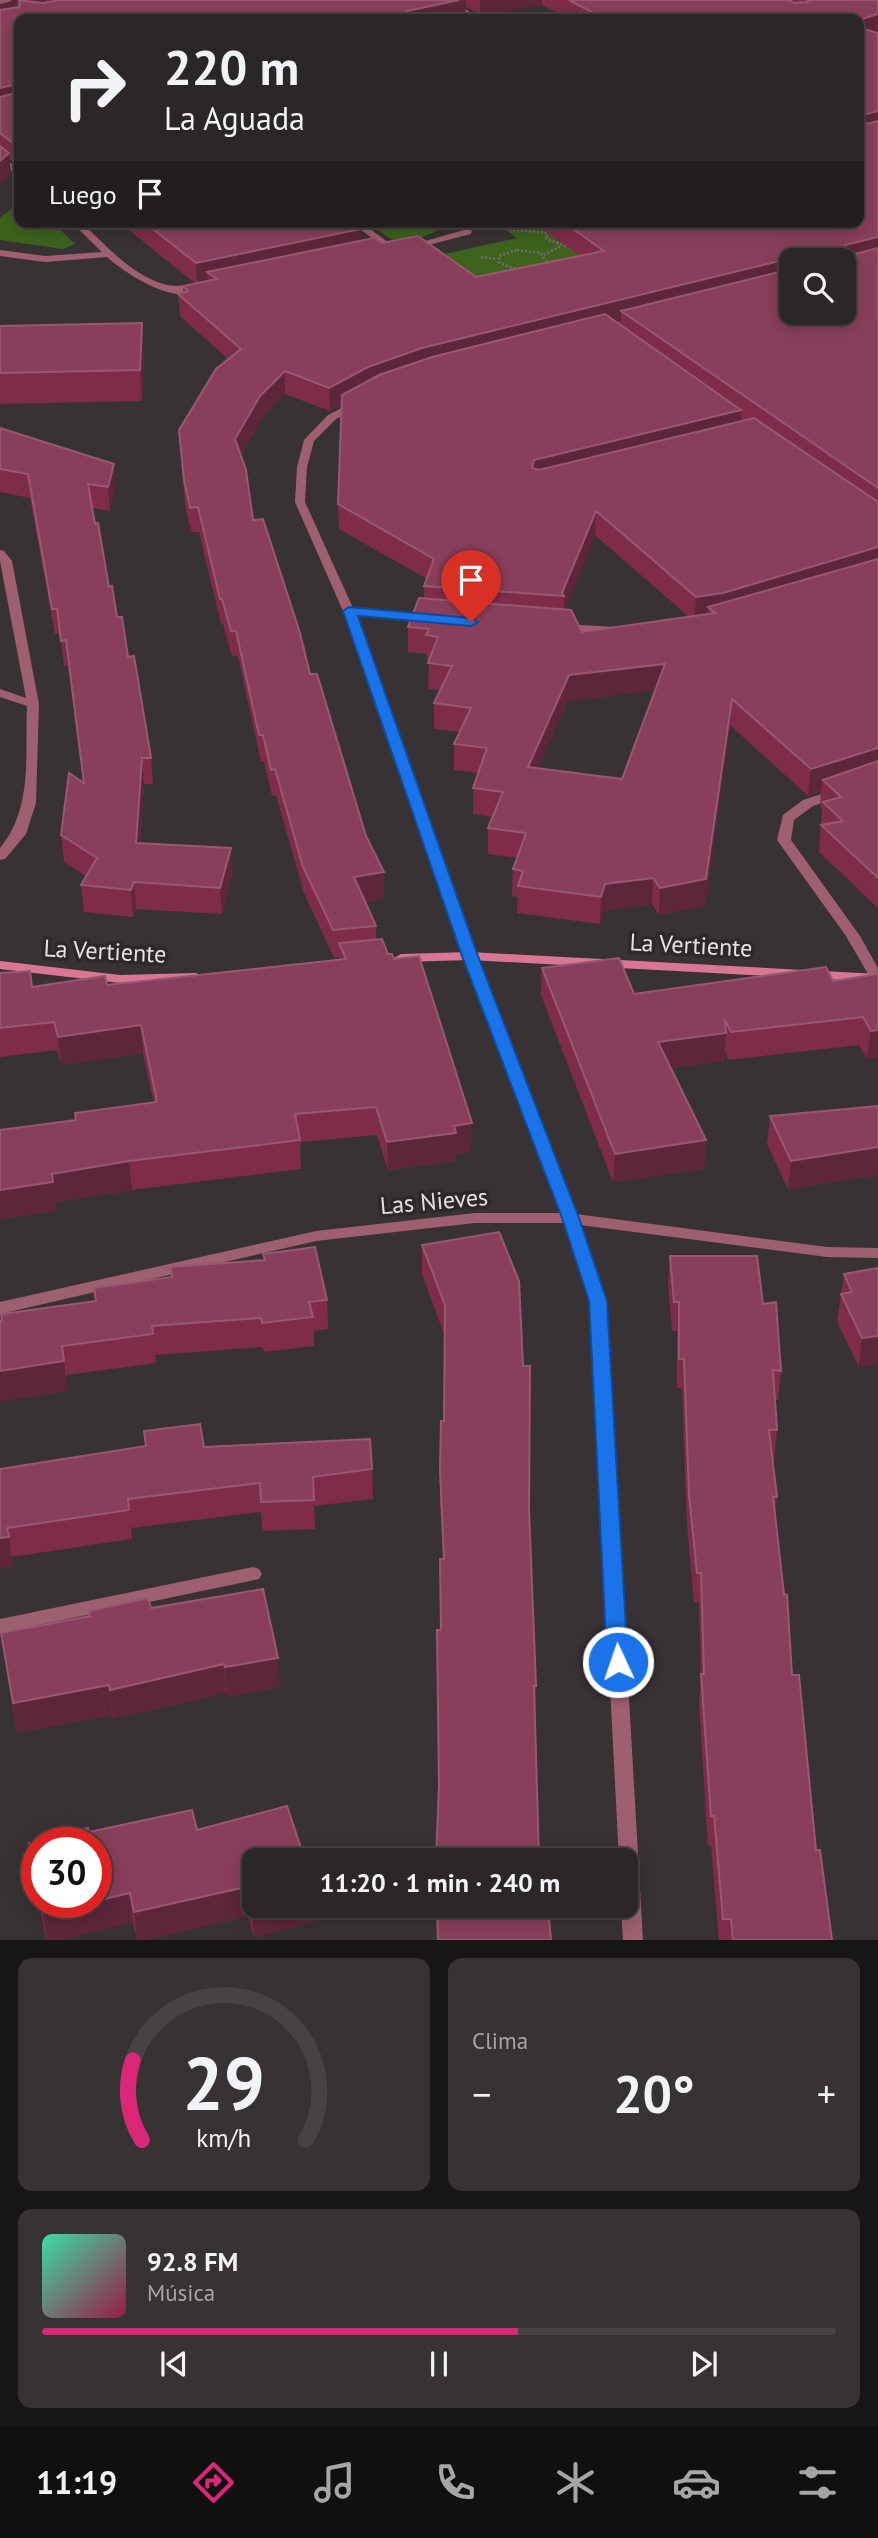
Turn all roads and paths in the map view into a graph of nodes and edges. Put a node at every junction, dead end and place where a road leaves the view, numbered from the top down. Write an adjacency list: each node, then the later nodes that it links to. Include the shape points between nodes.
1 (444, 0): 2 (street)
2 (469, 14)
3 (0, 157): 4 (street)
4 (14, 170)
5 (82, 228): 14 (street)
6 (363, 228): 11 (street)
7 (465, 228): 11 (street)
8 (482, 228): 9 (path)
9 (549, 233): 10 (path, via 547,240); 10 (path, via 565,229 584,236 580,243)
10 (562, 245): 15 (path)
11 (393, 250): 13 (street)
12 (0, 253): 14 (street, via 45,259)
13 (381, 253)
14 (111, 254): 16 (street, via 150,285 188,292)
15 (544, 255): 15 (path, via 517,250 497,259 508,268 524,270 544,265)
16 (213, 286)
17 (374, 394): 19 (street, via 332,417 309,440 302,467 300,502)
18 (0, 552): 24 (street, via 9,574)
19 (349, 611): 20 (street); 27 (street)
20 (447, 620)
21 (554, 628): 22 (street)
22 (624, 632)
23 (0, 693): 24 (street)
24 (33, 704): 26 (street, via 30,803 19,834)
25 (855, 787): 31 (street, via 808,803 788,818 784,840 853,936)
26 (0, 856)
27 (470, 956): 28 (street, La Vertiente); 31 (street, La Vertiente); 32 (street)
28 (388, 960)
29 (0, 965): 30 (street, La Vertiente, via 120,979)
30 (209, 976)
31 (877, 978)
32 (570, 1218): 33 (street, Las Nieves, via 827,1252); 34 (street, Las Nieves, via 475,1218 316,1236); 37 (street, via 598,1301)
33 (878, 1253)
34 (0, 1308)
35 (253, 1574): 36 (street)
36 (0, 1626)
37 (633, 1940)

